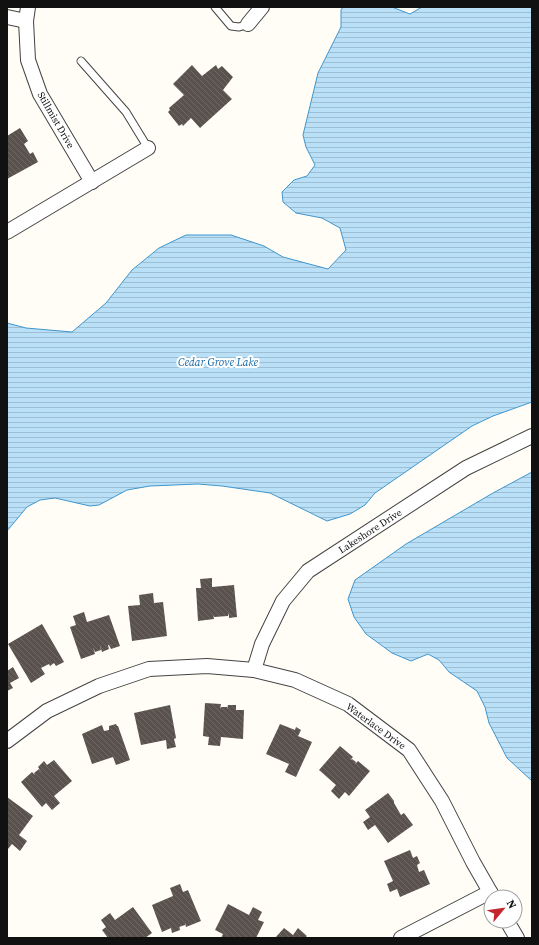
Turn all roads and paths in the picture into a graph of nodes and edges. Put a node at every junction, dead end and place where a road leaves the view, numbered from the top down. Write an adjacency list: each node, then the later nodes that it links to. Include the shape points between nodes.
1 (28, 7): 5 (street, Stillmist Drive)
2 (214, 7): 6 (lane, via 231,26)
3 (262, 7): 6 (street)
4 (7, 17): 5 (street)
5 (26, 21): 9 (street, Stillmist Drive, via 28,60 40,94)
6 (248, 24)
7 (81, 61): 8 (lane, via 126,112)
8 (148, 148): 9 (street)
9 (92, 182): 10 (street)
10 (7, 232)
11 (532, 436): 12 (street, Lakeshore Drive, via 466,468 308,571 283,601 262,644)
12 (254, 670): 13 (street, Waterlace Drive, via 207,666 149,669 98,686 48,711); 14 (street, Waterlace Drive, via 295,680 348,704 409,750 442,801)
13 (7, 741)
14 (489, 889)
15 (483, 899): 17 (street)
16 (512, 929): 18 (street)
17 (401, 938)
18 (517, 938)

